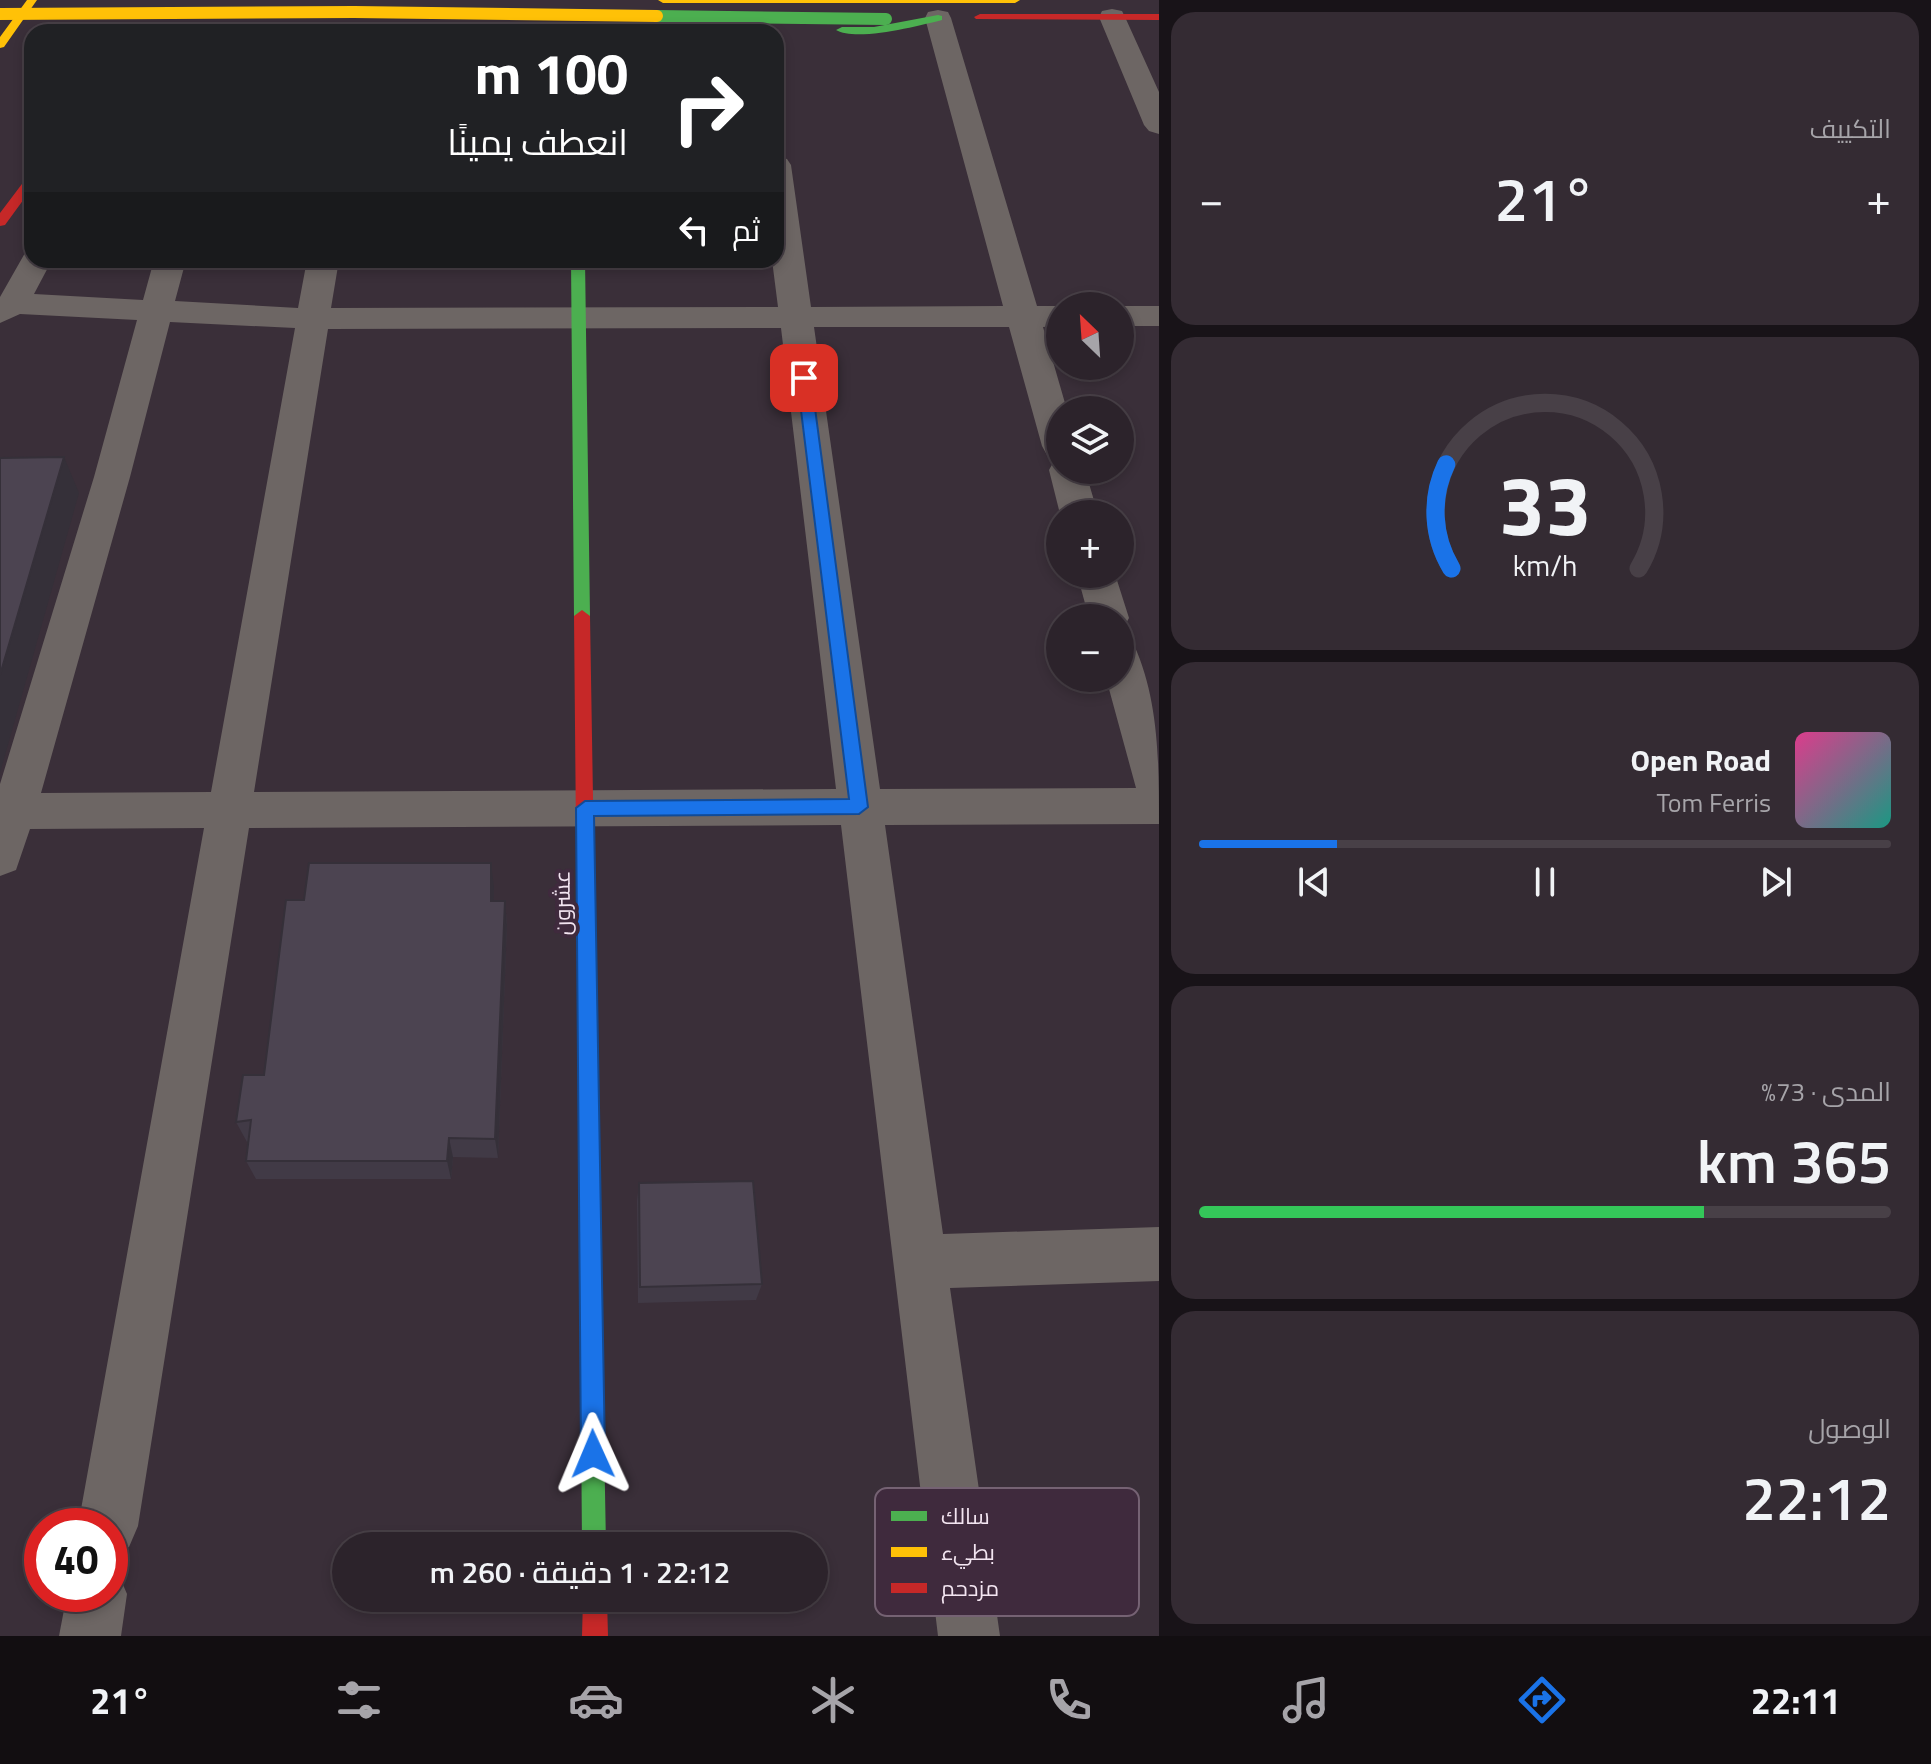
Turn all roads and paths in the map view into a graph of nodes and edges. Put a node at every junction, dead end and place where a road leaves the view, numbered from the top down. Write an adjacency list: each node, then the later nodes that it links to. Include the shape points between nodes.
1 (32, 0): 12 (main road)
2 (139, 0): 10 (main road)
3 (663, 0): 6 (main road)
4 (1015, 0): 5 (main road)
5 (931, 5): 6 (main road); 8 (main road); 11 (main road, via 874,30); 23 (street)
6 (886, 10): 7 (main road, bridge)
7 (0, 14)
8 (1112, 17): 9 (main road); 13 (street)
9 (1159, 17)
10 (126, 24)
11 (784, 31)
12 (0, 45)
13 (1159, 125)
14 (24, 190): 15 (main road)
15 (0, 222)
16 (784, 226): 27 (street)
17 (31, 268): 21 (street)
18 (168, 268): 22 (street)
19 (322, 268): 29 (street)
20 (578, 268): 28 (main road, عشرون)
21 (6, 308): 22 (street)
22 (155, 313): 29 (street); 37 (street, via 96,477)
23 (1023, 316): 24 (street); 27 (street); 30 (street)
24 (1046, 316)
25 (1134, 316): 26 (street)
26 (1159, 316)
27 (796, 317): 28 (street); 34 (street)
28 (578, 318): 29 (street); 35 (main road, عشرون)
29 (314, 319): 36 (street)
30 (1046, 397)
31 (1130, 692): 32 (street)
32 (1159, 793)
33 (1159, 806): 34 (street)
34 (859, 807): 35 (street); 40 (street)
35 (585, 808): 36 (street); 43 (main road, عشرون)
36 (230, 810): 37 (street); 42 (street)
37 (13, 811): 38 (street)
38 (0, 857)
39 (1159, 1254): 40 (street)
40 (918, 1262): 41 (street)
41 (949, 1488)
42 (111, 1508)
43 (594, 1532)
44 (94, 1612): 47 (street)
45 (595, 1612): 48 (main road)
46 (966, 1616): 49 (street)
47 (90, 1636)
48 (595, 1636)
49 (969, 1636)

